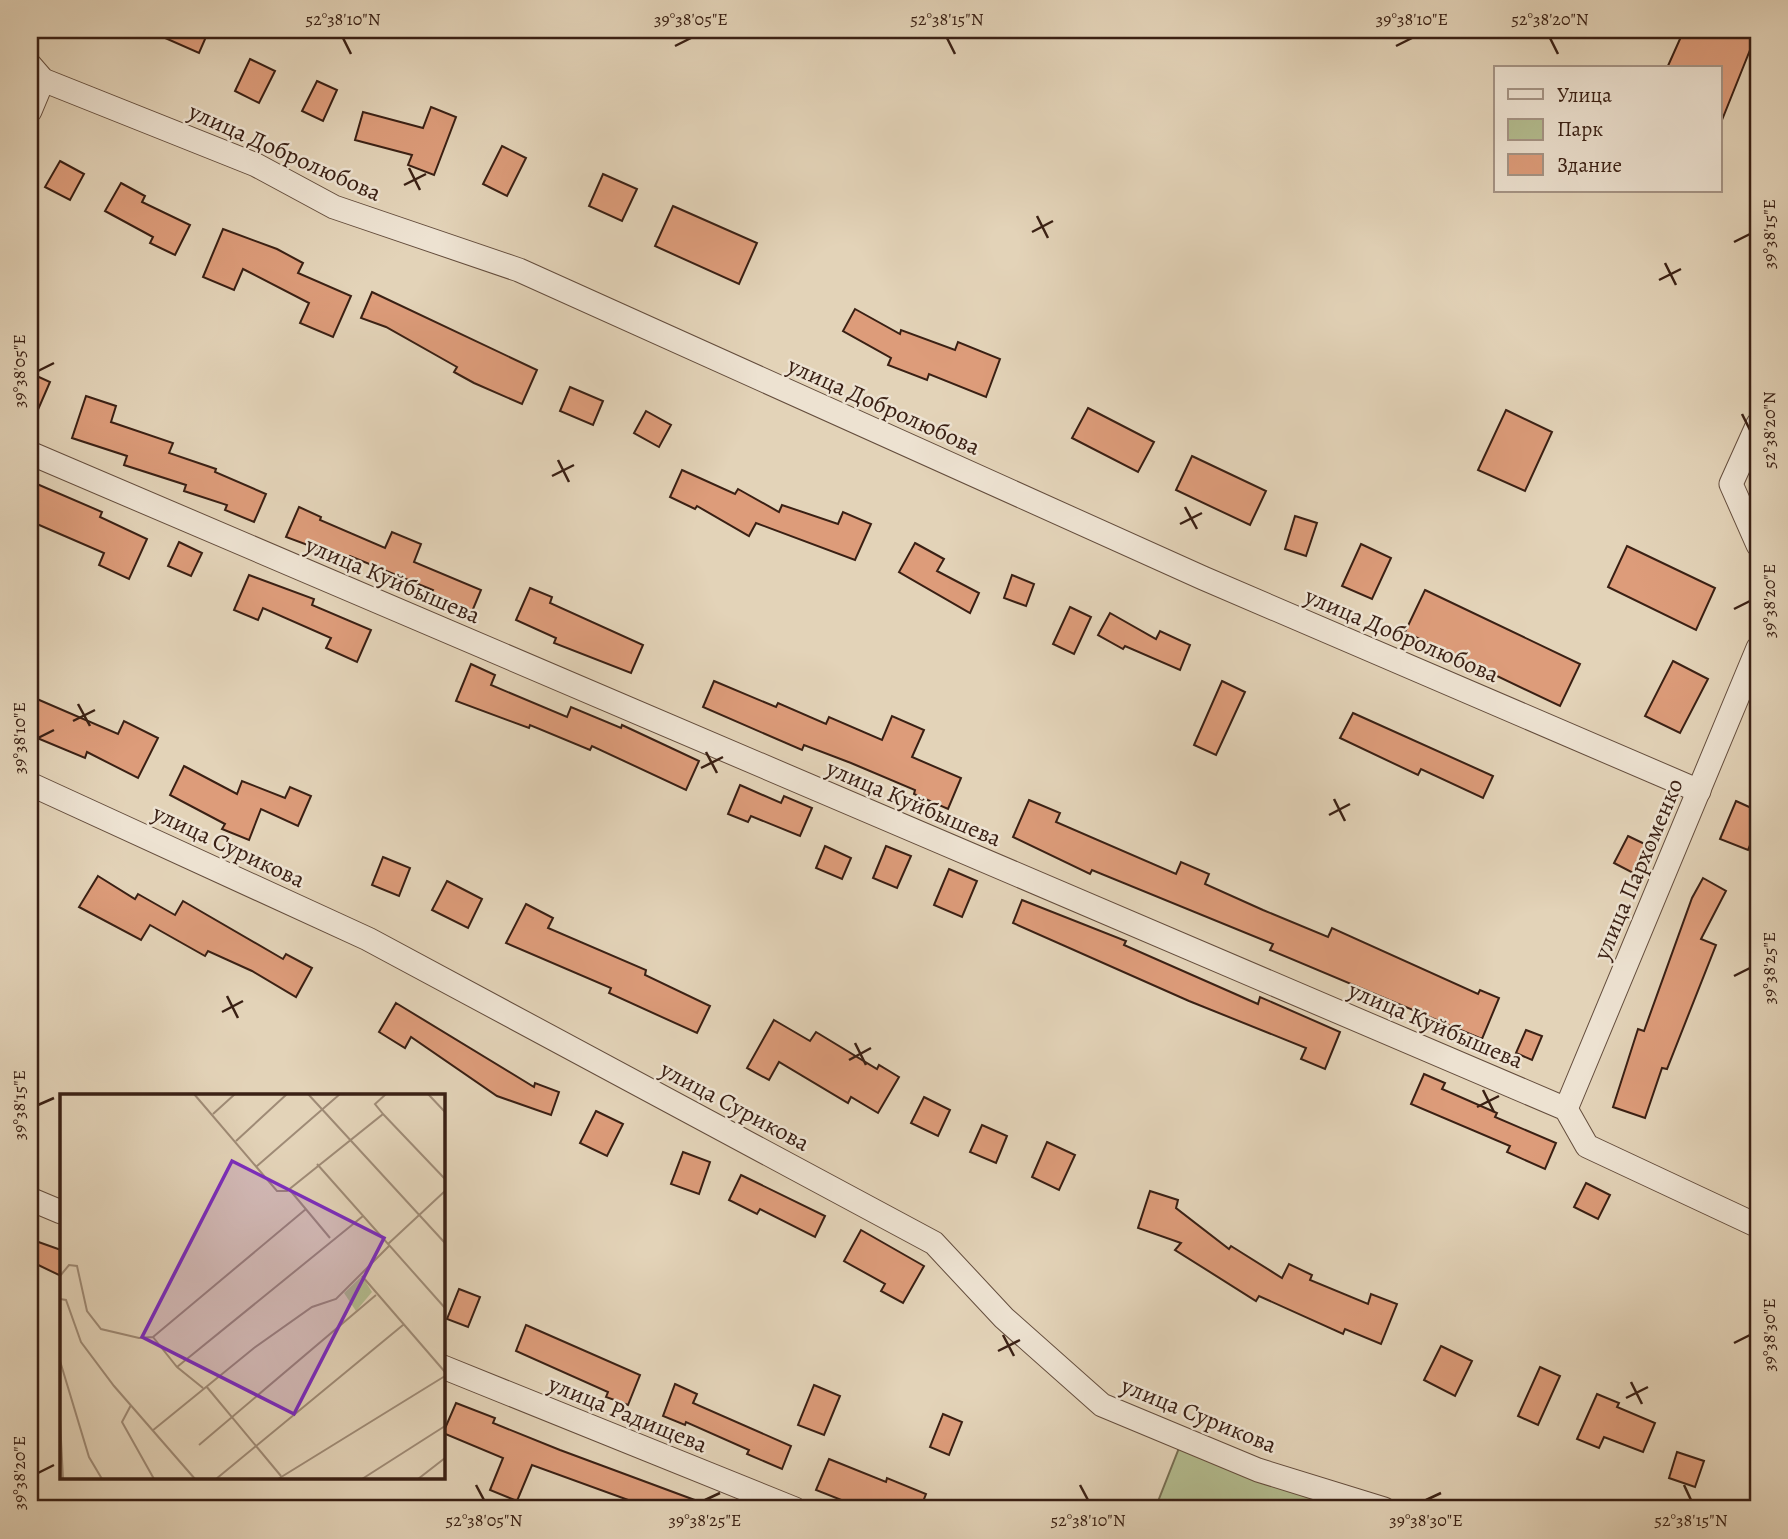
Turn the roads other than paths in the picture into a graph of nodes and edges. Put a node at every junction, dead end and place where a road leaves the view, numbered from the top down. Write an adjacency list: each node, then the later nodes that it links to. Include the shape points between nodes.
1 (36, 72): 2 (street); 8 (street, улица Добролюбова, via 256,165 334,207 519,270 1203,579)
2 (30, 111)
3 (1758, 424): 5 (street, via 1731,484)
4 (30, 453): 9 (street, улица Куйбышева)
5 (1758, 545)
6 (1758, 648): 8 (street, улица Пархоменко)
7 (30, 784): 15 (street, улица Сурикова, via 368,939 934,1243 1004,1318 1102,1405 1258,1469)
8 (1699, 791): 9 (street, улица Пархоменко)
9 (1566, 1110): 12 (street, via 1587,1146)
10 (30, 1199): 11 (street)
11 (60, 1212)
12 (1758, 1226)
13 (444, 1367): 14 (street, улица Радищева)
14 (794, 1509)
15 (1384, 1509)

